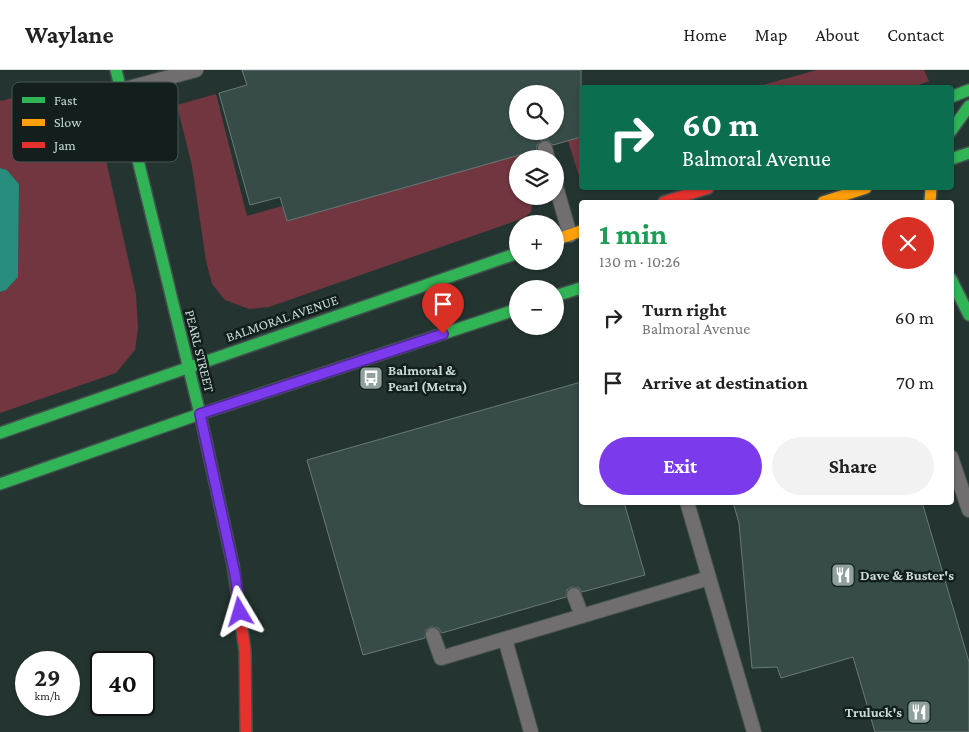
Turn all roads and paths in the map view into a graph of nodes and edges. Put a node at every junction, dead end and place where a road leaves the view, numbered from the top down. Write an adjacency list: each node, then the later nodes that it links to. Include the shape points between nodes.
1 (196, 70): 2 (lane)
2 (151, 82)
3 (969, 90): 4 (main road)
4 (954, 96)
5 (969, 106): 6 (main road)
6 (954, 127)
7 (969, 153): 8 (main road)
8 (954, 158)
9 (138, 162): 23 (main road, PEARL STREET)
10 (702, 190): 12 (main road)
11 (860, 190): 13 (main road)
12 (670, 200)
13 (829, 200)
14 (564, 204): 15 (lane)
15 (576, 233): 16 (main road)
16 (564, 237)
17 (509, 256): 23 (main road, BALMORAL AVENUE)
18 (954, 285): 22 (main road)
19 (579, 289): 20 (main road)
20 (564, 293)
21 (509, 312): 24 (main road)
22 (969, 316)
23 (188, 366): 24 (main road, PEARL STREET); 25 (main road, BALMORAL AVENUE)
24 (200, 414): 27 (main road); 35 (main road, PEARL STREET, via 235,574 245,651)
25 (0, 433)
26 (954, 466): 29 (lane)
27 (0, 484)
28 (688, 505): 30 (lane)
29 (969, 510)
30 (709, 578): 32 (lane); 37 (lane)
31 (574, 595): 32 (lane)
32 (582, 616): 34 (lane)
33 (432, 636): 34 (lane, via 441,658)
34 (505, 639): 36 (lane)
35 (246, 732)
36 (531, 732)
37 (754, 732)

